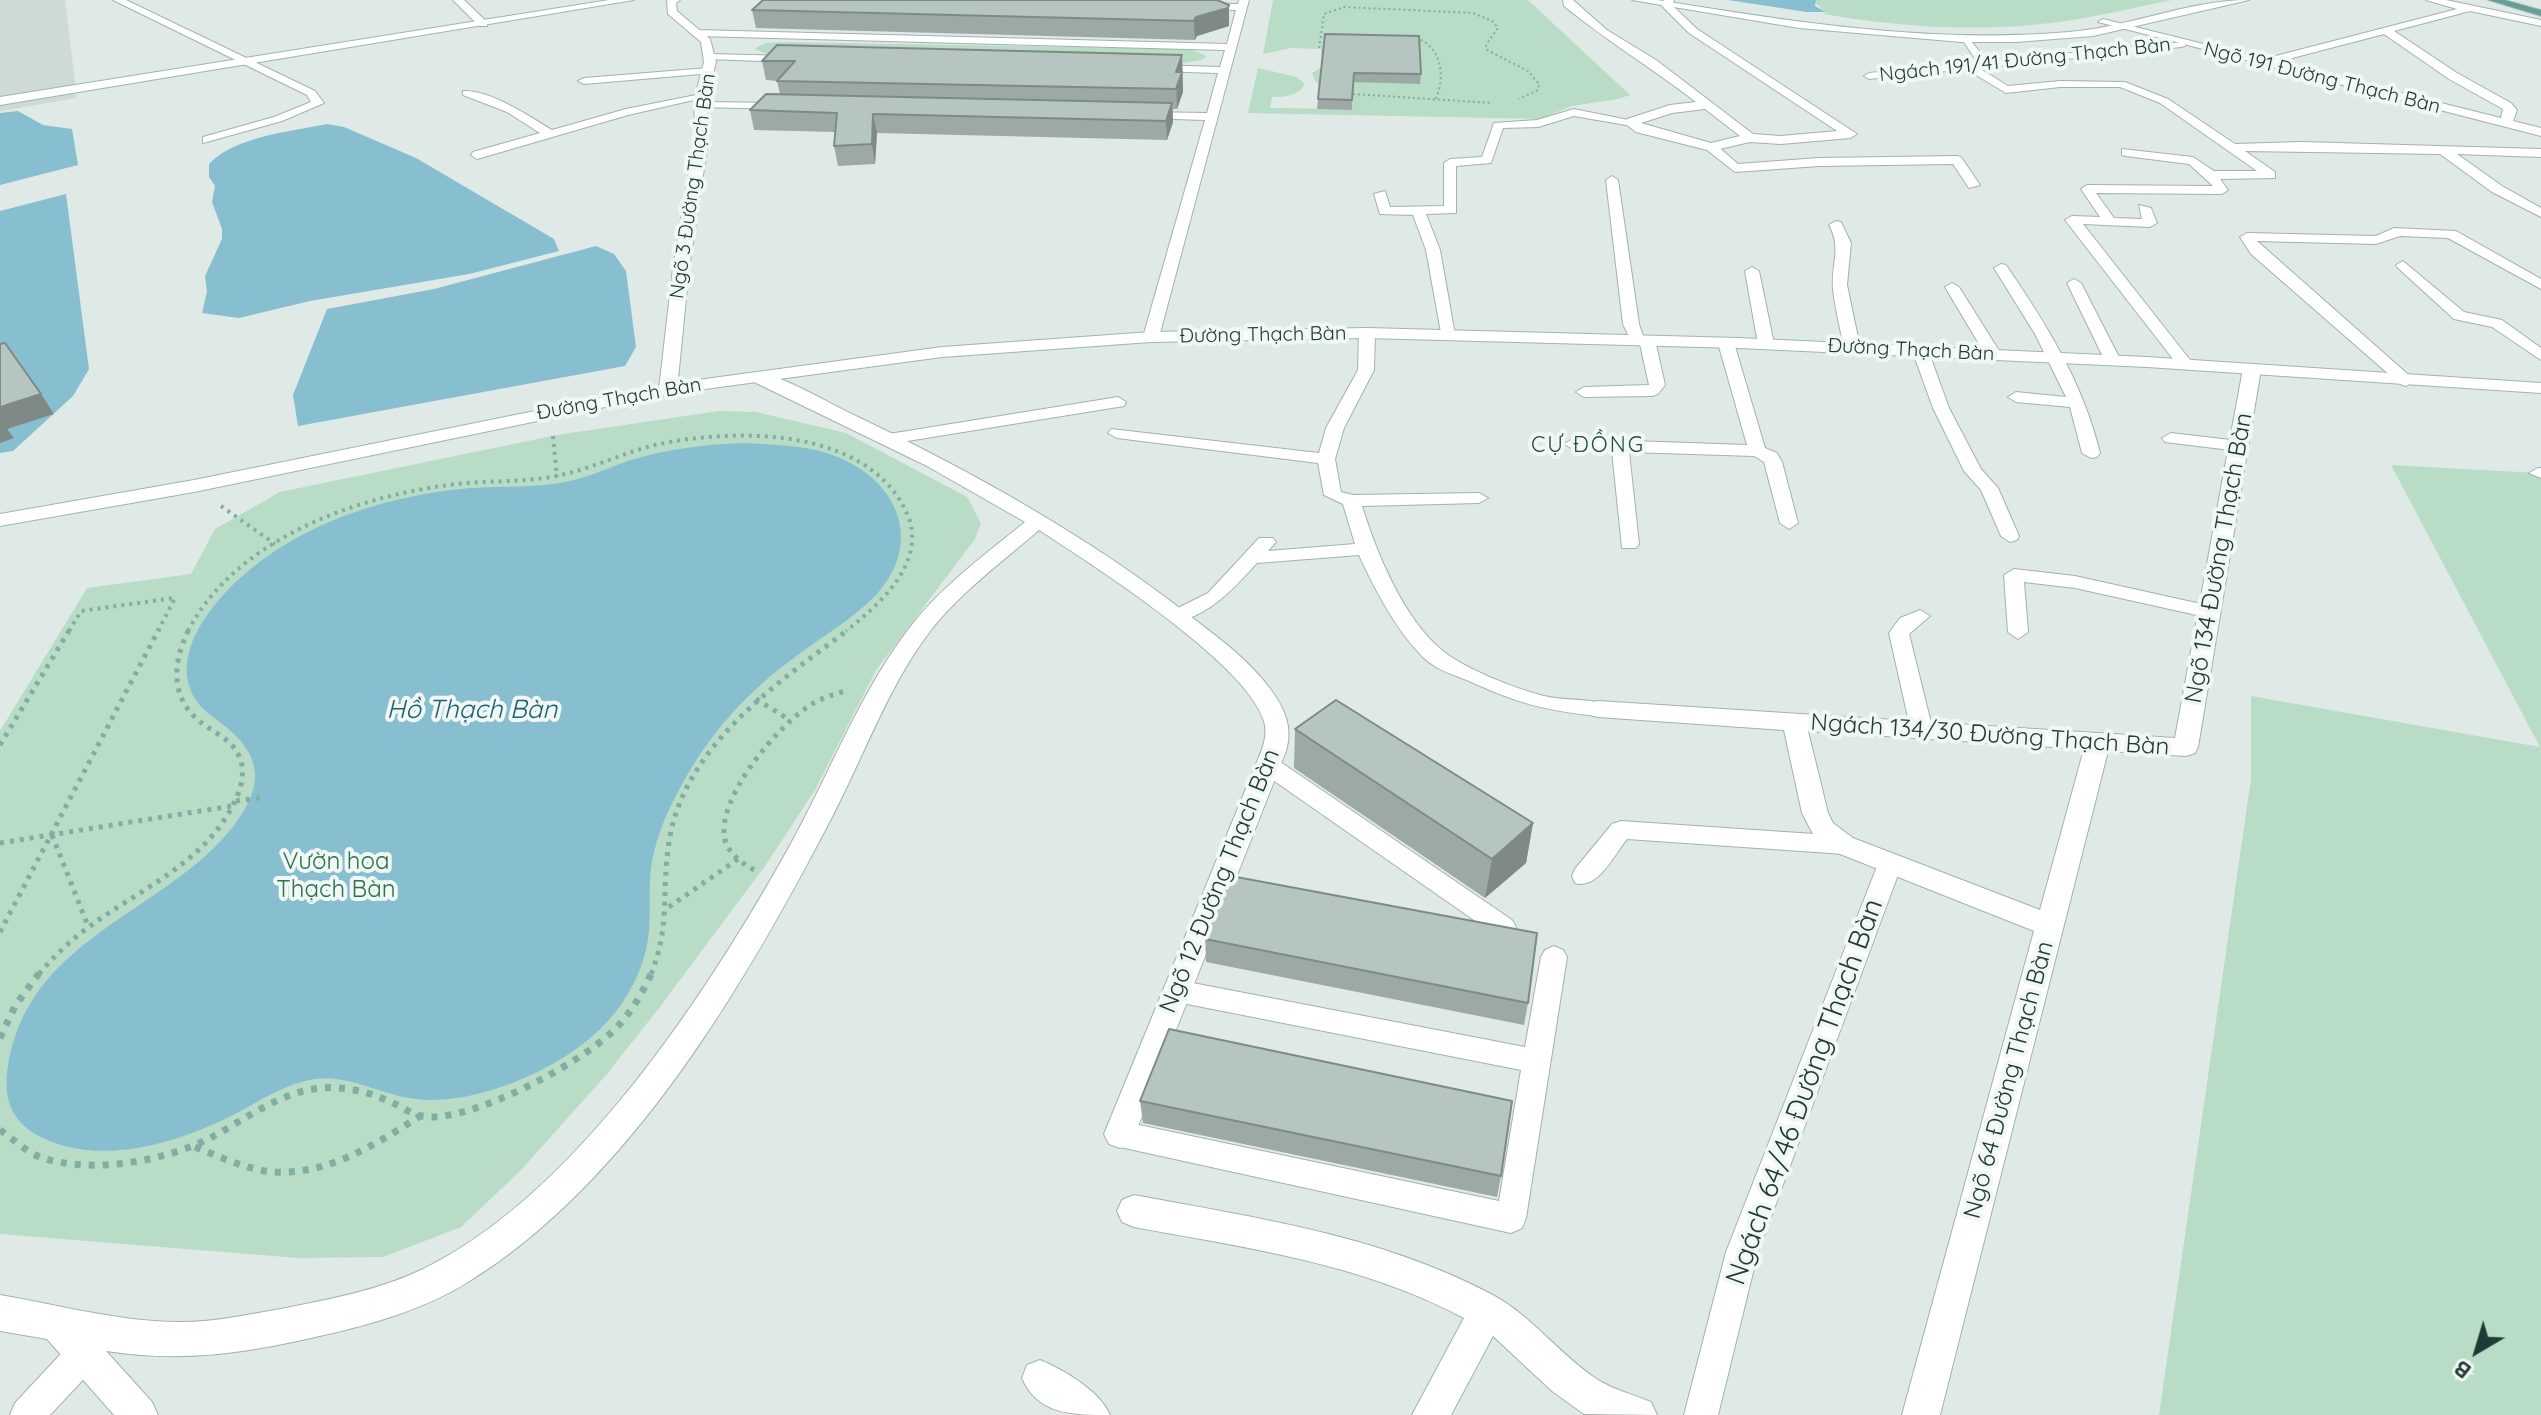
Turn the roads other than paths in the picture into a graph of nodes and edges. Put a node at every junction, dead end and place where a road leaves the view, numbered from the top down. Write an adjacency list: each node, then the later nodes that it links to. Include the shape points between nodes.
1 (118, 0): 30 (lane)
2 (458, 0): 20 (lane)
3 (629, 0): 20 (street)
4 (675, 0): 23 (street, Ngõ 3 Đường Thạch Bàn, via 672,12)
5 (1568, 0): 44 (street, via 1603,32)
6 (1637, 0): 12 (street)
7 (2208, 0): 18 (street)
8 (2244, 0): 21 (street)
9 (2431, 0): 16 (street)
10 (2493, 0): 17 (main road)
11 (2529, 0): 13 (main road)
12 (1668, 2): 25 (street, via 1817,26); 52 (street, via 1693,31 1850,134)
13 (2541, 3)
14 (1243, 4): 15 (lane); 27 (lane)
15 (1180, 6)
16 (2471, 8): 19 (street); 22 (street)
17 (2541, 13)
18 (2103, 22): 21 (street, Ngõ 191 Đường Thạch Bàn); 25 (street)
19 (2541, 23)
20 (483, 24): 30 (street)
21 (2121, 27): 25 (street, via 2074,34); 26 (street, Ngõ 191 Đường Thạch Bàn)
22 (2386, 31): 32 (street); 49 (street, via 2447,78 2507,106 2511,110)
23 (698, 33): 24 (lane); 33 (street, Ngõ 3 Đường Thạch Bàn, via 706,41)
24 (744, 34): 27 (lane); 28 (lane)
25 (1963, 36): 31 (lane)
26 (2181, 44): 31 (lane, Ngách 191/41 Đường Thạch Bàn); 32 (street, Ngõ 191 Đường Thạch Bàn)
27 (1231, 47): 36 (lane)
28 (746, 58): 29 (lane); 33 (lane)
29 (809, 60)
30 (248, 61): 42 (street); 54 (lane, via 311,93 318,103)
31 (1983, 63): 34 (lane, Ngách 191/41 Đường Thạch Bàn)
32 (2263, 63): 41 (street, Ngõ 191 Đường Thạch Bàn)
33 (709, 64): 38 (lane); 43 (street, Ngõ 3 Đường Thạch Bàn)
34 (1967, 65): 37 (lane, Ngách 191/41 Đường Thạch Bàn); 56 (lane, via 2006,90 2121,84 2164,101)
35 (1134, 68): 36 (lane)
36 (1225, 70): 47 (lane)
37 (1869, 76)
38 (584, 81)
39 (2416, 87): 41 (street)
40 (467, 93): 51 (lane, via 511,110)
41 (2391, 94): 49 (street, Ngõ 191 Đường Thạch Bàn)
42 (0, 101)
43 (702, 101): 45 (lane); 51 (lane, via 626,112); 94 (street, Ngõ 3 Đường Thạch Bàn)
44 (1706, 105): 48 (street, via 1670,109); 53 (street)
45 (792, 106)
46 (1136, 115): 47 (lane)
47 (1212, 117): 79 (lane)
48 (1632, 122): 55 (street); 67 (lane, via 1574,112 1538,123 1498,125 1487,160 1450,163 1451,210)
49 (2506, 123): 50 (street, Ngõ 191 Đường Thạch Bàn)
50 (2541, 132)
51 (550, 134): 60 (lane)
52 (1834, 137): 53 (street); 61 (lane)
53 (1750, 138): 55 (street)
54 (207, 140)
55 (1711, 147): 61 (lane, via 1735,168)
56 (2232, 148): 57 (lane); 62 (lane, via 2271,175)
57 (2443, 150): 59 (lane); 68 (lane)
58 (2126, 152): 62 (lane, via 2193,161)
59 (2541, 153)
60 (477, 155)
61 (1857, 161): 64 (lane, via 1957,160)
62 (2211, 175): 69 (lane, via 2222,190 2087,189)
63 (1612, 180): 80 (lane, via 1631,324)
64 (1974, 185)
65 (1380, 194): 67 (lane, via 1385,211)
66 (2144, 208): 69 (lane, via 2150,223)
67 (1418, 210): 78 (lane, via 1433,250)
68 (2541, 213)
69 (2110, 222): 89 (lane, via 2072,220)
70 (1836, 225): 83 (lane, via 1847,250 1839,281)
71 (2403, 265): 86 (lane, via 2459,316 2497,323)
72 (2001, 268): 87 (lane)
73 (1752, 271): 82 (lane)
74 (2074, 283): 88 (lane)
75 (2539, 283): 92 (lane, via 2451,234 2394,232 2376,240 2247,237 2256,251)
76 (1952, 287): 85 (lane)
77 (1367, 333): 78 (street, Đường Thạch Bàn); 79 (street, Đường Thạch Bàn); 107 (lane, via 1366,370 1335,428)
78 (1447, 335): 80 (street, Đường Thạch Bàn)
79 (1151, 337): 91 (street, Đường Thạch Bàn, via 942,352)
80 (1642, 340): 81 (street, Đường Thạch Bàn); 95 (lane, via 1657,385 1652,391)
81 (1726, 343): 82 (street, Đường Thạch Bàn); 105 (lane)
82 (1766, 344): 83 (street, Đường Thạch Bàn)
83 (1852, 347): 84 (street, Đường Thạch Bàn)
84 (1920, 350): 85 (street, Đường Thạch Bàn); 113 (lane, via 1941,408 1973,471 1989,488)
85 (1993, 354): 87 (street, Đường Thạch Bàn)
86 (2541, 355)
87 (2058, 359): 88 (street, Đường Thạch Bàn); 98 (lane)
88 (2113, 361): 89 (street, Đường Thạch Bàn)
89 (2186, 365): 90 (street, Đường Thạch Bàn)
90 (2252, 369): 92 (street, Đường Thạch Bàn); 104 (street, Ngõ 134 Đường Thạch Bàn)
91 (758, 377): 94 (street, Đường Thạch Bàn); 101 (street, Ngõ 12 Đường Thạch Bàn)
92 (2406, 381): 93 (street, Đường Thạch Bàn)
93 (2541, 388)
94 (668, 389): 110 (street, Đường Thạch Bàn)
95 (1584, 392)
96 (2016, 397): 98 (lane)
97 (1118, 402): 101 (lane)
98 (2079, 403): 106 (lane)
99 (1117, 433): 107 (lane)
100 (2171, 438): 104 (lane)
101 (889, 439): 111 (street, Ngõ 12 Đường Thạch Bàn)
102 (1573, 444): 103 (lane)
103 (1620, 446): 105 (lane); 115 (lane)
104 (2239, 446): 118 (street, Ngõ 134 Đường Thạch Bàn)
105 (1757, 451): 112 (lane, via 1773,462)
106 (2091, 453)
107 (1326, 459): 109 (lane, via 1333,495)
108 (1479, 498): 109 (lane)
109 (1351, 501): 116 (lane)
110 (0, 520)
111 (1037, 522): 119 (street, Ngõ 12 Đường Thạch Bàn); 140 (street, via 942,605 913,639 767,912 688,1034 638,1102 519,1227 452,1273 384,1302 311,1321 173,1341)
112 (1789, 523)
113 (2010, 536)
114 (1266, 542): 117 (lane)
115 (1629, 544)
116 (1366, 549): 117 (lane); 122 (lane, via 1433,654 1523,697)
117 (1252, 558): 119 (lane, via 1215,597)
118 (2210, 612): 121 (lane, via 2075,582 2014,575); 126 (street, Ngõ 134 Đường Thạch Bàn)
119 (1177, 616): 127 (street, Ngõ 12 Đường Thạch Bàn, via 1265,700 1277,724)
120 (1920, 616): 124 (lane, via 1899,633)
121 (2018, 632)
122 (1598, 709): 123 (street)
123 (1794, 722): 124 (street, Ngách 134/30 Đường Thạch Bàn); 128 (street, Ngõ 64 Đường Thạch Bàn, via 1815,813 1823,829)
124 (1922, 731): 125 (street, Ngách 134/30 Đường Thạch Bàn)
125 (2098, 742): 126 (street, Ngách 134/30 Đường Thạch Bàn); 131 (street)
126 (2186, 747)
127 (1268, 765): 132 (lane); 134 (street, Ngõ 12 Đường Thạch Bàn)
128 (1844, 845): 129 (street, Ngõ 64 Đường Thạch Bàn); 130 (lane, via 1621,830)
129 (1890, 864): 131 (street, Ngõ 64 Đường Thạch Bàn); 148 (lane, Ngách 64/46 Đường Thạch Bàn, via 1742,1252)
130 (1584, 876)
131 (2050, 925): 149 (street, Ngõ 64 Đường Thạch Bàn)
132 (1503, 927)
133 (1554, 957): 135 (lane)
134 (1177, 991): 135 (lane); 136 (street, Ngõ 12 Đường Thạch Bàn)
135 (1537, 1061): 136 (lane, via 1511,1218)
136 (1120, 1134)
137 (1134, 1211): 138 (street, via 1360,1257 1406,1272)
138 (1487, 1312): 146 (street); 147 (street, via 1586,1396)
139 (0, 1313): 140 (street)
140 (55, 1321): 141 (street)
141 (84, 1354): 143 (lane); 144 (street)
142 (1040, 1378): 145 (street)
143 (27, 1415)
144 (139, 1415)
145 (1091, 1415)
146 (1431, 1415)
147 (1638, 1415)
148 (1701, 1415)
149 (1921, 1415)

